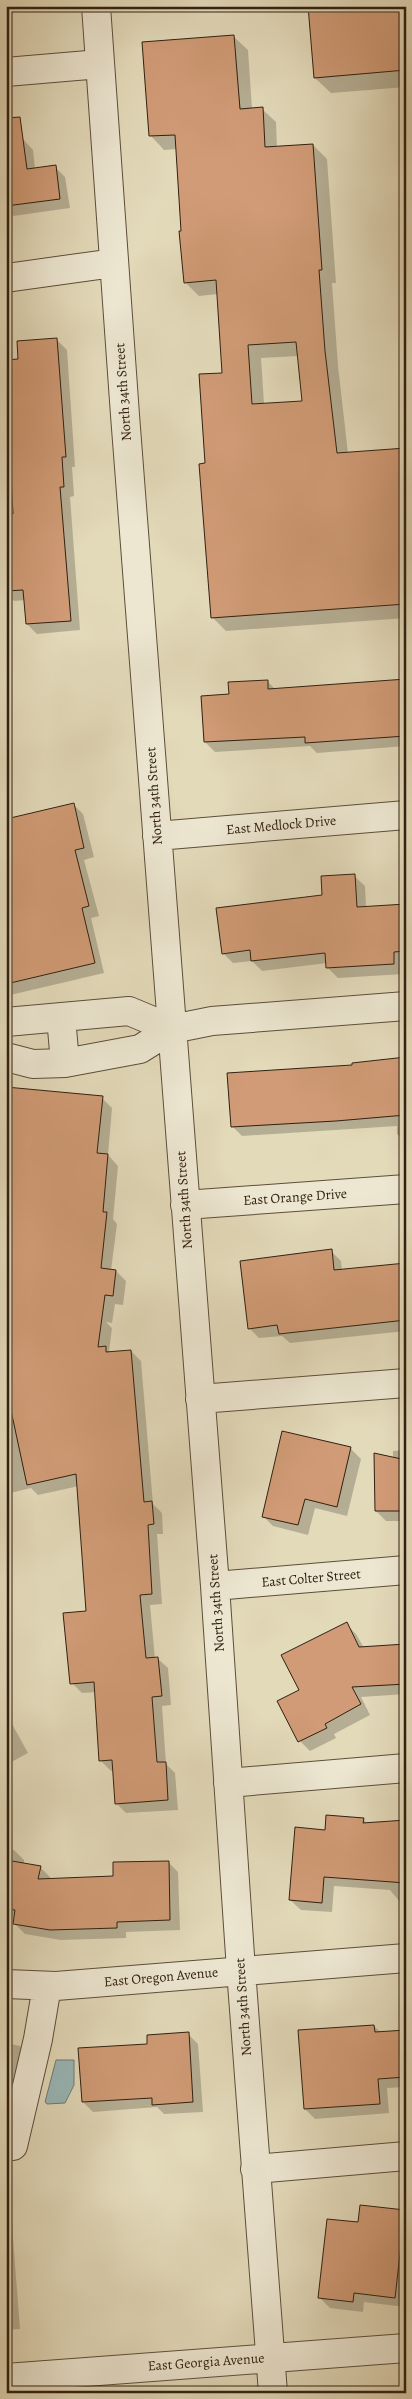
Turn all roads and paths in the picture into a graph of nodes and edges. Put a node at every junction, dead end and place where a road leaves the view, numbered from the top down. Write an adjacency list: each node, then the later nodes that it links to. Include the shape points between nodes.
1 (96, 6): 2 (street, North 34th Street)
2 (100, 64): 3 (street); 4 (street, North 34th Street)
3 (6, 72)
4 (114, 263): 5 (street); 7 (street, North 34th Street)
5 (6, 278)
6 (406, 815): 7 (street, East Medlock Drive)
7 (157, 836): 11 (street, North 34th Street)
8 (406, 1006): 11 (street, via 212,1021)
9 (61, 1016): 10 (street); 11 (street, via 129,1012); 13 (street)
10 (6, 1022)
11 (172, 1029): 13 (street, via 140,1048); 15 (street, North 34th Street)
12 (6, 1057): 13 (street, via 33,1064)
13 (65, 1063)
14 (406, 1189): 15 (street, East Orange Drive)
15 (185, 1206): 17 (street, North 34th Street)
16 (406, 1384): 17 (street)
17 (200, 1399): 19 (street, North 34th Street)
18 (406, 1570): 19 (street, East Colter Street)
19 (215, 1586): 21 (street, North 34th Street)
20 (406, 1768): 21 (street)
21 (228, 1783): 23 (street, North 34th Street)
22 (406, 1958): 23 (street, East Oregon Avenue)
23 (241, 1970): 25 (street, East Oregon Avenue); 28 (street, North 34th Street)
24 (6, 1984): 25 (street, East Oregon Avenue)
25 (47, 1986): 26 (street, via 13,2146)
26 (6, 2147)
27 (406, 2156): 28 (street)
28 (255, 2169): 30 (street, North 34th Street)
29 (406, 2348): 30 (street, East Georgia Avenue)
30 (270, 2358): 31 (street, East Georgia Avenue); 32 (street, North 34th Street)
31 (6, 2378)
32 (273, 2393)

